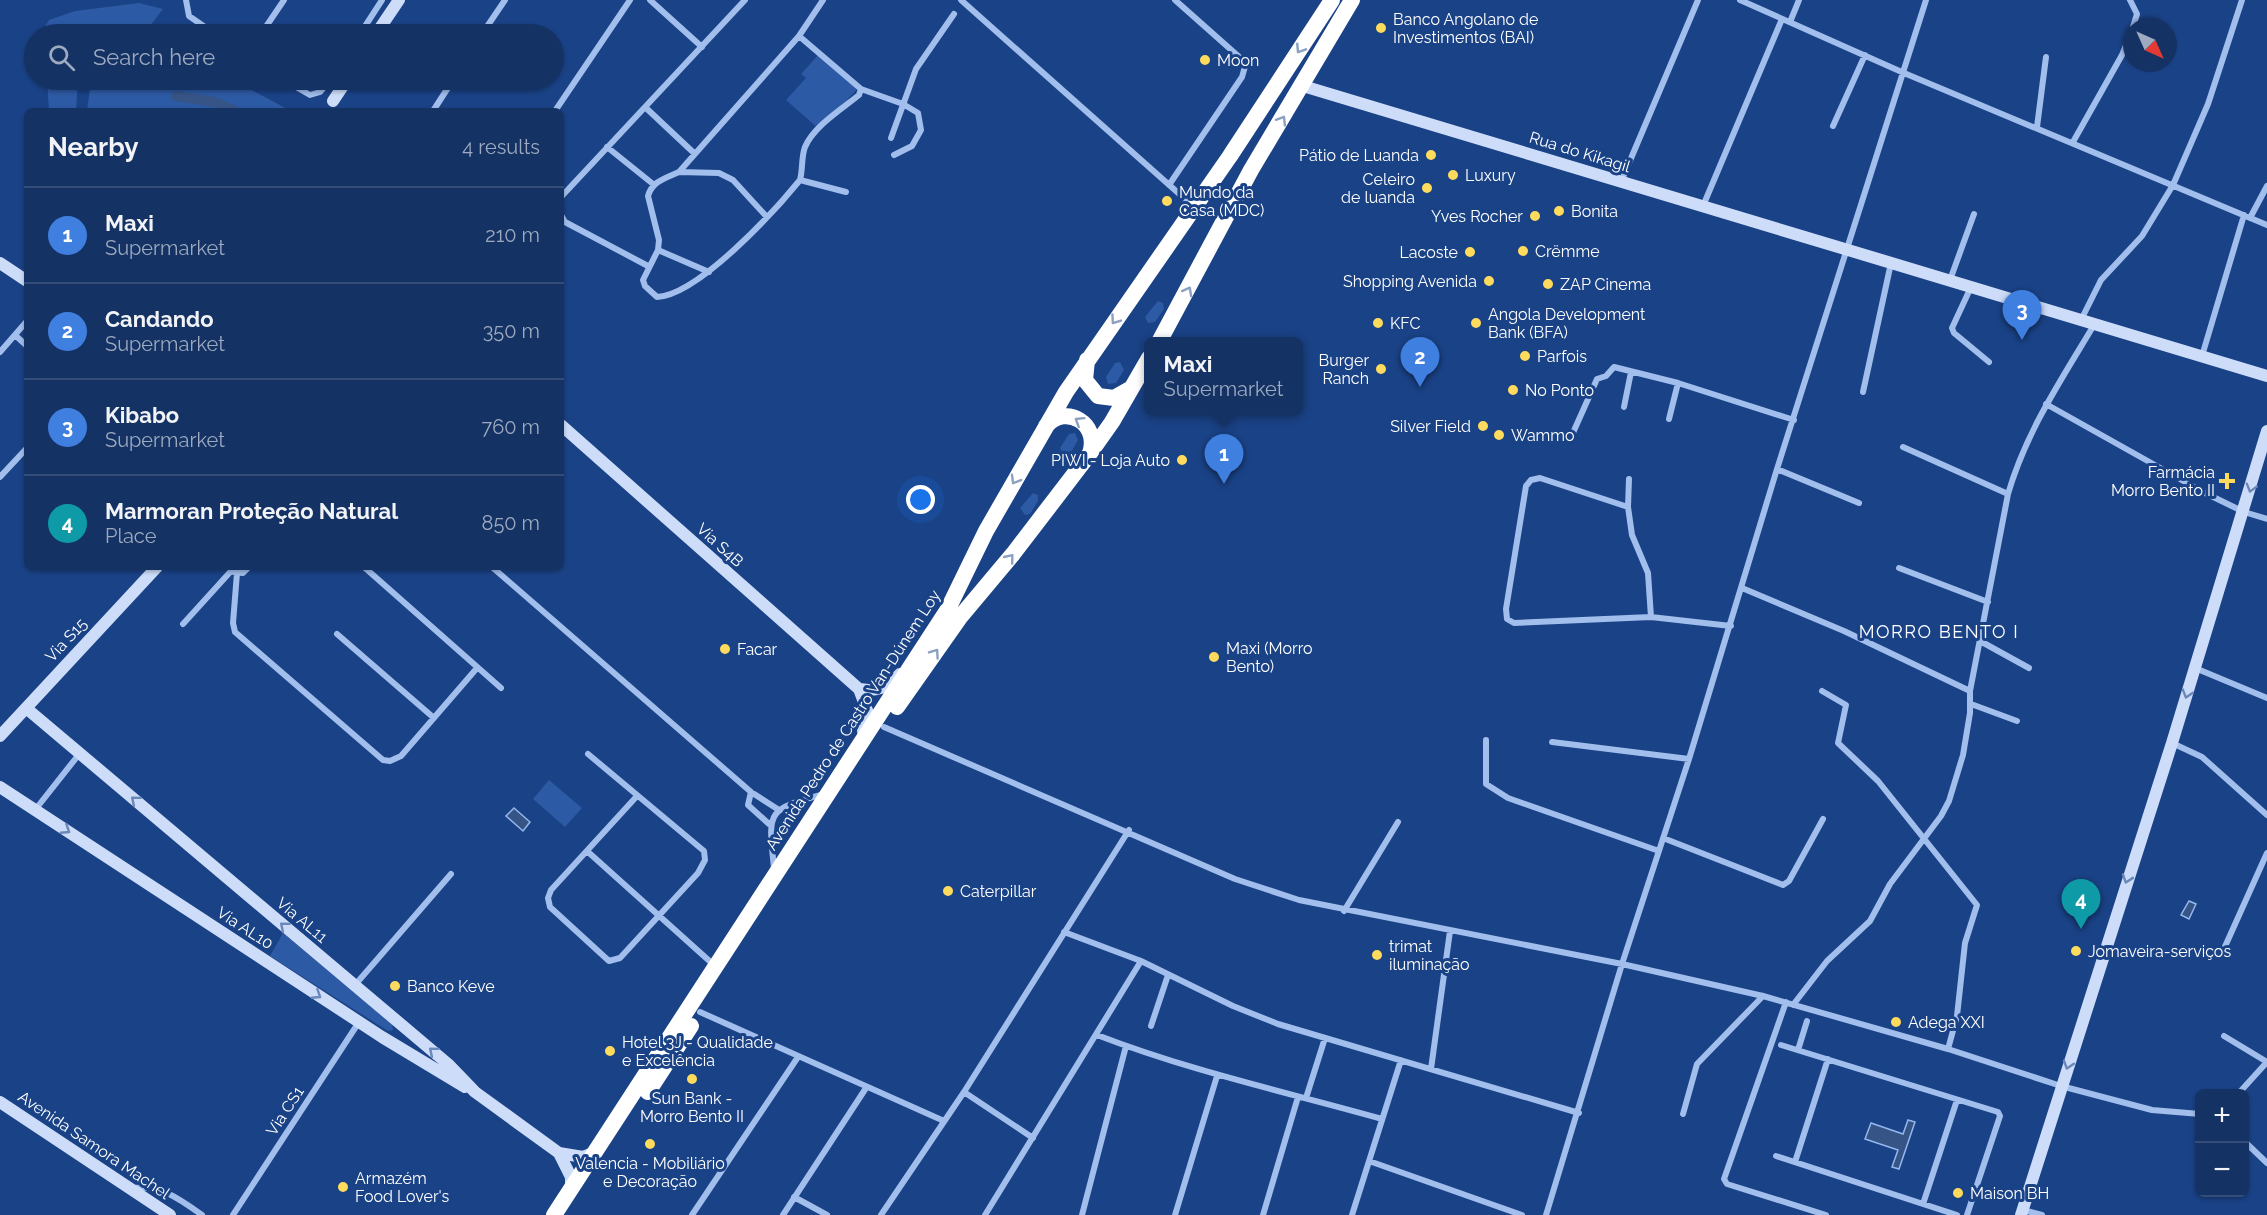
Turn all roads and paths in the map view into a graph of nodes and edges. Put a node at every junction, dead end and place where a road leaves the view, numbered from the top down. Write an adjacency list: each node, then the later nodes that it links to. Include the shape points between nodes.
1 (186, 0): 24 (street, via 189,16)
2 (284, 0): 25 (street)
3 (382, 0): 26 (street)
4 (399, 0): 27 (street)
5 (505, 0): 28 (street)
6 (630, 0): 45 (street)
7 (650, 0): 30 (street)
8 (744, 0): 30 (street)
9 (823, 0): 29 (street)
10 (961, 0): 57 (street)
11 (1175, 0): 57 (street, via 1246,63 1242,77)
12 (1332, 0): 62 (highway, Avenida Pedro de Castro Van-Dúnem Loy, one-way to 62)
13 (1352, 0): 35 (highway)
14 (1698, 0): 55 (street)
15 (1740, 0): 22 (street)
16 (1799, 0): 23 (street)
17 (1926, 0): 34 (street)
18 (2130, 0): 21 (street)
19 (2242, 0): 58 (street, via 2208,104)
20 (954, 14): 42 (street, via 916,69)
21 (2136, 18)
22 (1782, 19): 23 (street); 63 (street)
23 (1790, 22): 32 (street)
24 (201, 24)
25 (268, 24)
26 (366, 24)
27 (383, 24)
28 (489, 24)
29 (799, 36): 36 (street); 51 (street)
30 (702, 47): 43 (street)
31 (2123, 52): 49 (street)
32 (1865, 55): 34 (street); 46 (street)
33 (2046, 57): 47 (street)
34 (1904, 73): 47 (street); 70 (street)
35 (1303, 86): 55 (street, Rua do Kikagil); 82 (highway, one-way to 35, via 1251,170)
36 (861, 89): 42 (street); 54 (street, via 806,145)
37 (301, 90): 38 (street, via 310,95)
38 (322, 90)
39 (340, 90): 41 (street)
40 (447, 90): 44 (street)
41 (333, 101)
42 (903, 104): 48 (street); 52 (street, via 918,113 921,130 912,146)
43 (645, 107): 50 (street); 51 (street)
44 (435, 108)
45 (557, 108)
46 (1833, 126)
47 (2037, 127): 49 (street)
48 (891, 138)
49 (2073, 142): 58 (street)
50 (607, 147): 56 (street); 61 (street)
51 (695, 154): 53 (street)
52 (894, 155)
53 (679, 172): 56 (street); 65 (street, via 719,173 733,180)
54 (800, 180): 60 (street); 65 (street)
55 (1621, 182): 63 (street, Rua do Kikagil)
56 (653, 184): 69 (street, via 648,196)
57 (1169, 185): 62 (street)
58 (2173, 186): 66 (street); 78 (street, via 2142,236 2101,279)
59 (2267, 186): 66 (street)
60 (846, 192)
61 (564, 194)
62 (1194, 207): 86 (highway, Avenida Pedro de Castro Van-Dúnem Loy, one-way to 86)
63 (1703, 207): 70 (street, Rua do Kikagil)
64 (1974, 214): 76 (street)
65 (766, 216): 74 (street)
66 (2247, 217): 68 (street); 85 (street)
67 (564, 220): 73 (street)
68 (2267, 225)
69 (658, 250): 73 (street); 74 (street)
70 (1847, 250): 72 (street, Rua do Kikagil); 97 (street)
71 (0, 263): 75 (street)
72 (1891, 263): 76 (street, Rua do Kikagil); 93 (street)
73 (648, 266): 74 (street, via 643,280 657,297 678,292)
74 (709, 272)
75 (24, 279)
76 (1950, 281): 77 (street, Rua do Kikagil)
77 (1971, 287): 78 (street, Rua do Kikagil); 87 (street, via 1952,328)
78 (2081, 320): 80 (street, Rua do Kikagil)
79 (24, 324): 81 (street)
80 (2094, 324): 85 (street, Rua do Kikagil); 94 (street)
81 (15, 335): 83 (street); 84 (street)
82 (1162, 337)
83 (24, 343)
84 (0, 352)
85 (2202, 356): 90 (street, Rua do Kikagil)
86 (1088, 360): 92 (highway, via 1085,380 1098,396 1114,398); 99 (highway, Avenida Pedro de Castro Van-Dúnem Loy)
87 (1989, 362)
88 (1144, 367): 92 (highway, Avenida Pedro de Castro Van-Dúnem Loy)
89 (1631, 372): 91 (street); 95 (street); 101 (street, via 1614,367 1597,379)
90 (2267, 376)
91 (1678, 383): 96 (street); 97 (street)
92 (1132, 387): 104 (highway, Avenida Pedro de Castro Van-Dúnem Loy)
93 (1863, 392)
94 (2046, 404): 108 (street, via 2016,464); 111 (street)
95 (1624, 407)
96 (1669, 419)
97 (1794, 420): 105 (street)
98 (564, 428): 130 (street, Via S4B)
99 (1044, 429): 104 (highway, one-way to 99, via 1092,439 1082,421 1060,416); 125 (highway, Avenida Pedro de Castro Van-Dúnem Loy, one-way to 125, via 948,609)
100 (2267, 431): 111 (street, one-way to 111)
101 (1572, 435)
102 (1903, 447): 108 (street)
103 (24, 451): 106 (street)
104 (1088, 456): 138 (highway, Avenida Pedro de Castro Van-Dúnem Loy, one-way to 104, via 961,616)
105 (1777, 469): 109 (street); 118 (street)
106 (0, 477)
107 (1629, 478): 110 (street)
108 (2008, 494): 119 (street)
109 (1859, 503)
110 (1628, 507): 120 (street, via 1632,535 1648,573); 120 (street, via 1540,478 1531,480 1526,486 1505,614 1514,623)
111 (2244, 512): 112 (street); 128 (street)
112 (2267, 519)
113 (1899, 568): 119 (street)
114 (154, 570): 135 (street, Via S15)
115 (233, 570): 121 (street); 136 (street, via 235,632 379,758 397,759)
116 (367, 570): 126 (street)
117 (495, 570): 148 (street)
118 (1742, 588): 122 (street); 132 (street)
119 (1988, 602): 124 (street)
120 (1651, 617): 122 (street)
121 (183, 624)
122 (1731, 626): 145 (street)
123 (337, 634): 136 (street)
124 (1980, 641): 127 (street); 132 (street)
125 (920, 652): 130 (street, via 886,687); 146 (highway, Avenida Pedro de Castro Van-Dúnem Loy)
126 (477, 668): 129 (street); 136 (street)
127 (2029, 668)
128 (2195, 668): 133 (street); 142 (street, one-way to 142)
129 (501, 688)
130 (859, 688): 146 (street, via 868,713 867,722)
131 (1822, 691): 159 (street, via 1846,705 1838,743 1878,781)
132 (1970, 691): 134 (street)
133 (2267, 698)
134 (1971, 704): 137 (street); 159 (street, via 1952,792)
135 (27, 708): 139 (street, Via S15); 143 (street, Via AL11)
136 (434, 718)
137 (2017, 721)
138 (884, 727): 157 (street); 177 (highway, Avenida Pedro de Castro Van-Dúnem Loy)
139 (0, 736)
140 (1486, 740): 161 (street, via 1486,784 1492,789)
141 (1552, 742): 145 (street)
142 (2172, 743): 153 (street, via 2202,757); 196 (street, one-way to 196)
143 (80, 753): 151 (street); 174 (street, Via AL11, one-way to 143)
144 (588, 754): 150 (street)
145 (1689, 759): 158 (street)
146 (844, 766): 149 (highway, Avenida Pedro de Castro Van-Dúnem Loy)
147 (0, 787): 151 (street, Via AL10)
148 (751, 792): 152 (street); 156 (street, via 748,805)
149 (827, 793): 152 (street); 164 (highway, Avenida Pedro de Castro Van-Dúnem Loy)
150 (637, 796): 160 (street); 166 (street, via 704,851 704,866)
151 (35, 810): 180 (street, Via AL10, one-way to 180)
152 (779, 810): 156 (street)
153 (2267, 815)
154 (1823, 819): 158 (street, via 1789,881 1783,885)
155 (1398, 822): 165 (street)
156 (769, 824): 164 (street)
157 (1129, 831): 165 (street, via 1266,891); 168 (street)
158 (1663, 838): 161 (street)
159 (1923, 840): 176 (street, via 1870,921); 188 (street, via 1977,905 1965,943 1957,1016)
160 (587, 851): 166 (street); 166 (street, via 548,898 550,907 603,957 609,961 621,958)
161 (1659, 851): 171 (street)
162 (2267, 853): 169 (street)
163 (451, 874): 174 (street)
164 (775, 876): 172 (highway, Avenida Pedro de Castro Van-Dúnem Loy)
165 (1344, 911): 167 (street)
166 (659, 917): 172 (street)
167 (1450, 931): 171 (street); 194 (street)
168 (1064, 932): 170 (street); 200 (street)
169 (2223, 951)
170 (1141, 961): 173 (street); 182 (street)
171 (1622, 964): 175 (street); 205 (street)
172 (716, 966): 212 (highway, Avenida Pedro de Castro Van-Dúnem Loy)
173 (1168, 975): 181 (street); 185 (street, via 1233,1006)
174 (354, 986): 178 (street, Via AL11)
175 (1763, 996): 176 (street); 206 (street, via 1697,1064)
176 (1789, 1004): 188 (street); 239 (street, via 1724,1179 1727,1184)
177 (700, 1012): 190 (street); 227 (highway, Avenida Pedro de Castro Van-Dúnem Loy)
178 (396, 1020): 184 (street, via 396,1033); 199 (street, Via AL11, one-way to 178)
179 (1807, 1021): 189 (street)
180 (358, 1022): 184 (street, Via AL10); 225 (street, Via CS1)
181 (1151, 1026)
182 (1097, 1035): 187 (street); 210 (street)
183 (2224, 1036): 193 (street)
184 (382, 1037): 199 (street, Via AL10, via 442,1076)
185 (1325, 1038): 192 (street); 202 (street)
186 (1781, 1045): 189 (street)
187 (1126, 1047): 195 (street); 233 (street)
188 (1948, 1049): 196 (street)
189 (1798, 1050): 191 (street)
190 (798, 1057): 197 (street); 228 (street)
191 (1828, 1059): 203 (street); 216 (street)
192 (1401, 1060): 194 (street); 208 (street)
193 (2267, 1062): 198 (street)
194 (1431, 1069): 205 (street)
195 (1217, 1076): 201 (street); 234 (street)
196 (2061, 1086): 207 (street, via 2152,1110); 222 (street)
197 (866, 1088): 209 (street); 220 (street)
198 (2243, 1089)
199 (475, 1092): 213 (street, Via AL11)
200 (964, 1092): 209 (street); 210 (street)
201 (1298, 1097): 202 (street); 235 (street)
202 (1306, 1098): 208 (street)
203 (1957, 1100): 221 (street); 241 (street, via 2000,1113)
204 (0, 1102): 218 (street, Avenida Samora Machel)
205 (1579, 1113): 238 (street)
206 (1683, 1114)
207 (2195, 1114)
208 (1382, 1119): 215 (street)
209 (944, 1120): 231 (street)
210 (1033, 1138): 232 (street)
211 (2246, 1143): 217 (street)
212 (595, 1152): 213 (street, via 583,1157); 219 (highway, Avenida Pedro de Castro Van-Dúnem Loy)
213 (559, 1153): 219 (street, via 571,1177)
214 (1776, 1156): 216 (street)
215 (1369, 1161): 236 (street); 237 (street)
216 (1795, 1162): 221 (street)
217 (2267, 1163)
218 (130, 1188): 223 (street, Avenida Samora Machel); 224 (street, via 145,1186 159,1190)
219 (571, 1190): 226 (highway, Avenida Pedro de Castro Van-Dúnem Loy)
220 (794, 1197): 229 (street); 230 (street)
221 (1923, 1204): 240 (street)
222 (2022, 1212): 242 (street)
223 (170, 1215)
224 (202, 1215)
225 (233, 1215)
226 (554, 1215)
227 (566, 1215)
228 (692, 1215)
229 (783, 1215)
230 (827, 1215)
231 (881, 1215)
232 (985, 1215)
233 (1082, 1215)
234 (1175, 1215)
235 (1263, 1215)
236 (1352, 1215)
237 (1522, 1215)
238 (1546, 1215)
239 (1826, 1215)
240 (1957, 1215)
241 (1967, 1215)
242 (2042, 1215)

